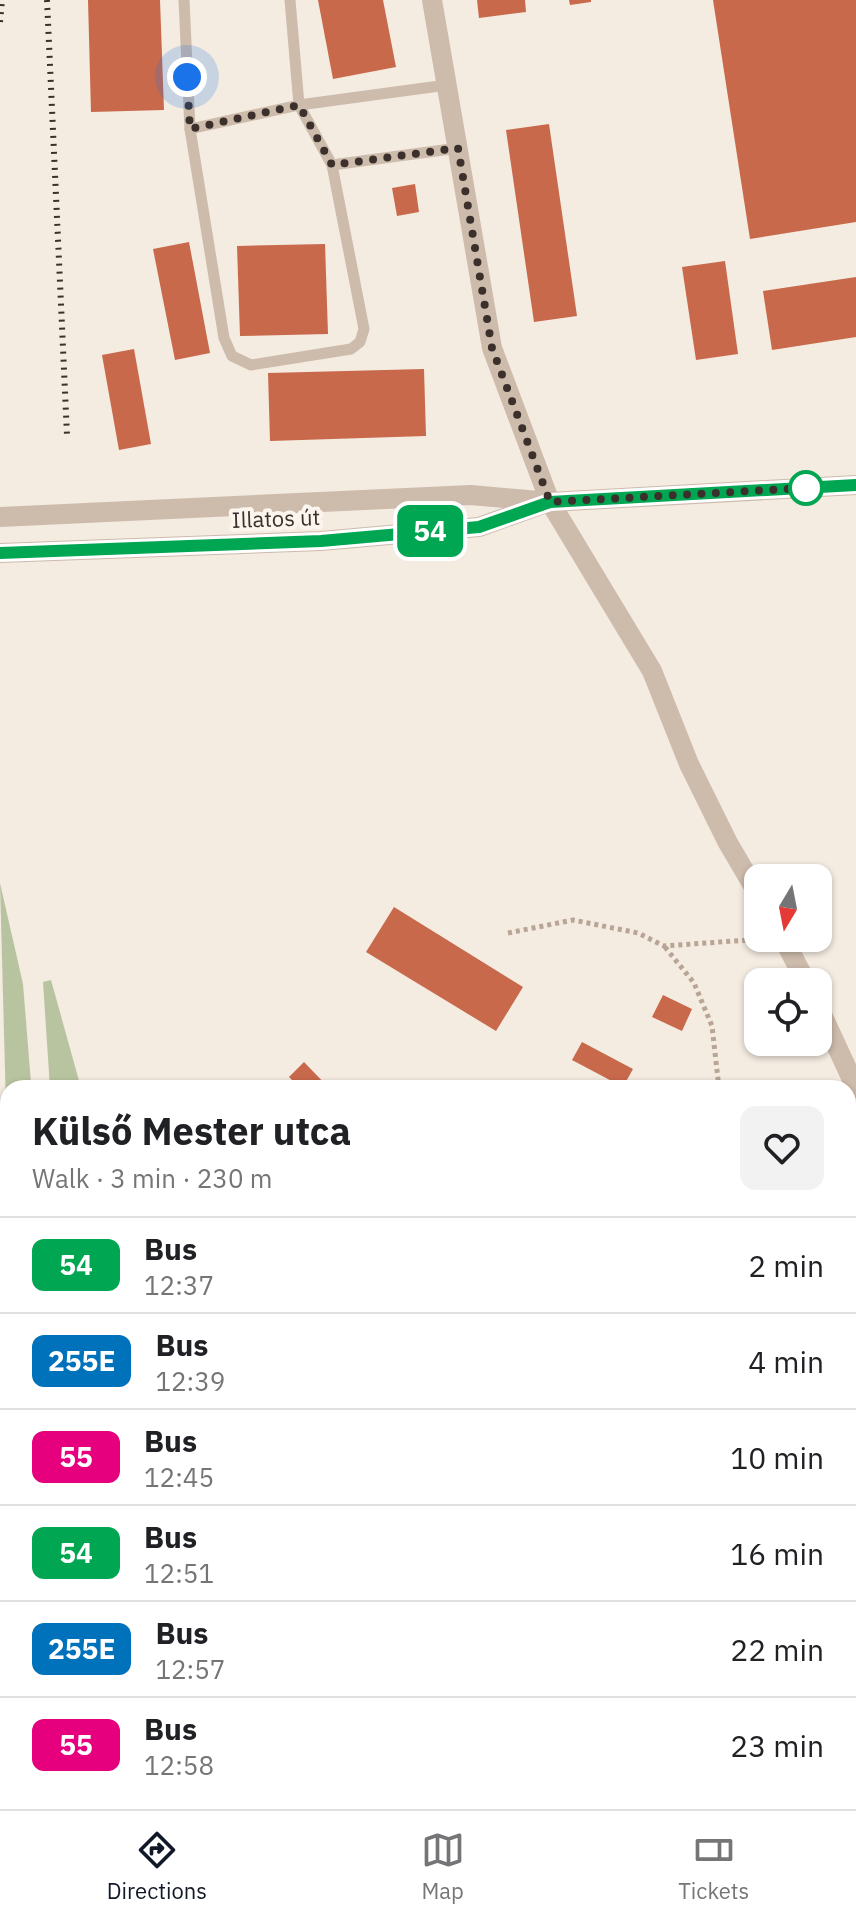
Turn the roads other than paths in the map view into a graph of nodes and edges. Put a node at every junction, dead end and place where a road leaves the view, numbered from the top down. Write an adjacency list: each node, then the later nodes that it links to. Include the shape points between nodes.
1 (184, 0): 6 (lane)
2 (290, 0): 5 (lane)
3 (432, 0): 4 (street)
4 (447, 85): 5 (lane); 7 (street)
5 (299, 105): 6 (lane); 8 (lane)
6 (190, 129): 8 (lane, via 224,338 232,356 251,365 351,349 360,342 364,329)
7 (458, 148): 8 (lane); 10 (street, via 492,348)
8 (332, 165)
9 (856, 485): 10 (street, Illatos út)
10 (550, 502): 11 (street, Illatos út, via 471,495); 12 (street, Illatos út, via 479,527 321,541); 13 (street, via 652,671 689,764)
11 (0, 517)
12 (0, 553)
13 (744, 870)
14 (832, 1036): 15 (street)
15 (852, 1080)

